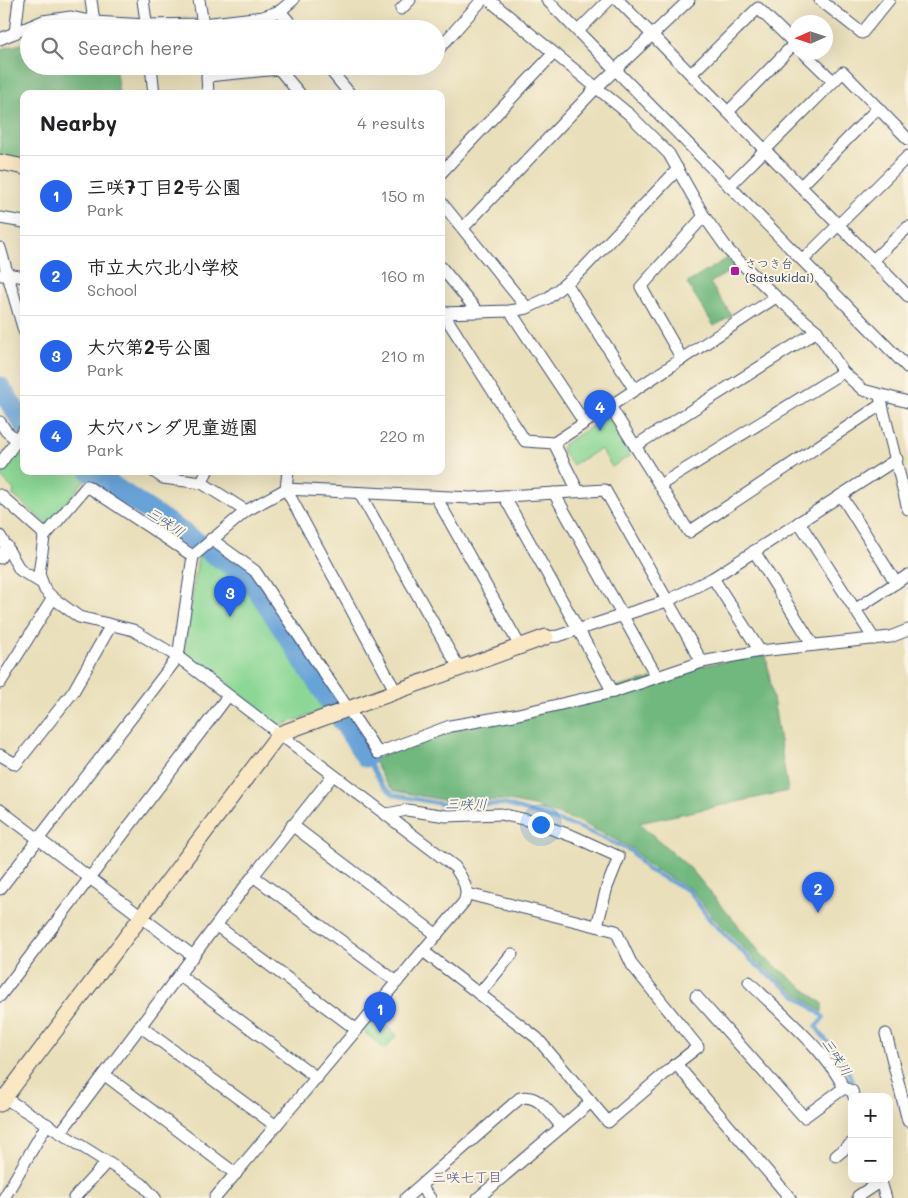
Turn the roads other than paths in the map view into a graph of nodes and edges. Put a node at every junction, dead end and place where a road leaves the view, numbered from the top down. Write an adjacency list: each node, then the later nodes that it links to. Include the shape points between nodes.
1 (19, 0): 26 (street)
2 (91, 0): 19 (street)
3 (143, 0): 20 (street)
4 (199, 0): 21 (street)
5 (293, 0): 16 (street)
6 (410, 0): 15 (street)
7 (482, 0): 30 (street)
8 (489, 0): 32 (street)
9 (547, 0): 25 (street)
10 (609, 0): 25 (street)
11 (618, 0): 27 (street)
12 (689, 0): 27 (street)
13 (820, 0): 14 (street, via 862,33)
14 (889, 0)
15 (401, 9)
16 (280, 10): 22 (street, via 263,18); 23 (street)
17 (49, 20): 18 (street, via 71,17)
18 (85, 20)
19 (94, 20)
20 (146, 20)
21 (202, 20)
22 (243, 20)
23 (288, 20)
24 (20, 31): 26 (street)
25 (578, 31): 34 (street)
26 (15, 33): 29 (street)
27 (652, 35): 34 (street); 35 (street)
28 (788, 37): 35 (street, via 758,8)
29 (0, 39)
30 (445, 42)
31 (788, 51): 47 (street)
32 (553, 54): 41 (street); 53 (street)
33 (812, 60): 40 (street)
34 (616, 68): 41 (street); 55 (street)
35 (691, 74): 47 (street)
36 (152, 75): 42 (street)
37 (215, 75): 43 (street, via 207,76)
38 (286, 75): 44 (street)
39 (334, 75): 45 (street)
40 (833, 81): 46 (street, via 843,72); 49 (street)
41 (596, 88): 54 (street, via 630,115 669,154); 63 (street)
42 (154, 90)
43 (208, 90)
44 (297, 90)
45 (347, 90)
46 (878, 108): 48 (street); 56 (street)
47 (728, 112): 49 (street)
48 (908, 139)
49 (765, 150): 55 (street); 56 (street)
50 (908, 156): 61 (street)
51 (0, 162): 52 (street)
52 (20, 166)
53 (445, 169)
54 (678, 169): 58 (street); 70 (street)
55 (729, 186): 65 (street)
56 (801, 186): 61 (street)
57 (445, 207): 63 (street)
58 (704, 216): 72 (street, via 729,251); 80 (street, via 641,287)
59 (0, 218): 60 (street)
60 (20, 221)
61 (838, 224): 65 (street); 66 (street)
62 (908, 227): 66 (street)
63 (463, 228): 73 (street)
64 (0, 248): 68 (street)
65 (803, 260): 81 (street)
66 (873, 260): 71 (street)
67 (445, 272): 75 (street)
68 (3, 274): 69 (street); 78 (street)
69 (20, 276)
70 (566, 283): 73 (street, via 548,298); 83 (street)
71 (908, 296)
72 (776, 298): 79 (street); 80 (street)
73 (526, 308): 74 (street)
74 (510, 311): 75 (street); 88 (street)
75 (478, 312): 76 (street)
76 (445, 313)
77 (445, 318): 91 (street, via 525,441)
78 (20, 320)
79 (817, 332): 82 (street); 92 (street)
80 (682, 359): 83 (street)
81 (908, 368)
82 (843, 372): 84 (street, via 863,390); 99 (street)
83 (635, 390): 86 (street)
84 (881, 400): 85 (street); 93 (street); 99 (street, via 689,532)
85 (908, 402)
86 (610, 406): 88 (street); 92 (street)
87 (0, 422): 89 (street)
88 (584, 422): 91 (street)
89 (20, 433)
90 (20, 435): 94 (street)
91 (554, 443): 101 (street)
92 (635, 446): 99 (street)
93 (896, 459): 105 (street); 108 (street)
94 (0, 464)
95 (159, 475): 98 (street)
96 (205, 475): 98 (street)
97 (288, 475): 100 (street)
98 (202, 483): 109 (street)
99 (660, 485)
100 (286, 489): 103 (street); 109 (street); 138 (street)
101 (578, 491): 102 (street); 122 (street, via 605,490)
102 (554, 493): 106 (street); 124 (street)
103 (360, 494): 107 (street); 135 (street)
104 (0, 495): 111 (street)
105 (841, 495): 110 (street); 120 (street)
106 (504, 496): 107 (street); 126 (street)
107 (436, 497): 131 (street)
108 (908, 509)
109 (246, 511): 112 (street)
110 (799, 522): 114 (street); 123 (street)
111 (44, 537): 115 (street, via 87,486); 119 (street)
112 (211, 539): 115 (street); 141 (street, via 254,571)
113 (3, 541): 116 (street); 119 (street, via 20,570)
114 (754, 551): 118 (street); 130 (street)
115 (193, 556): 133 (street)
116 (0, 558)
117 (908, 575): 120 (street)
118 (713, 578): 122 (street); 132 (street)
119 (40, 582): 121 (street)
120 (896, 583): 123 (street)
121 (53, 598): 125 (street, via 79,617); 137 (street)
122 (667, 601): 124 (street); 134 (street)
123 (856, 609): 129 (street)
124 (623, 616): 126 (street); 136 (street)
125 (111, 625): 133 (street, via 133,630); 143 (street, via 73,692 16,764)
126 (579, 630): 128 (street); 139 (street)
127 (908, 630): 129 (street)
128 (546, 637): 131 (street)
129 (874, 639): 130 (street)
130 (813, 645): 132 (street)
131 (520, 646): 135 (street)
132 (760, 651): 134 (street)
133 (178, 657): 140 (street); 148 (street)
134 (702, 662): 136 (street)
135 (459, 668): 138 (street)
136 (657, 677): 139 (street)
137 (0, 683)
138 (396, 692): 141 (street)
139 (613, 692): 141 (street, via 514,716 450,726 378,753)
140 (228, 696): 142 (street); 150 (street)
141 (341, 711): 142 (street)
142 (279, 734): 144 (street); 153 (street)
143 (0, 755)
144 (333, 775): 146 (street); 147 (street)
145 (0, 810): 148 (street)
146 (387, 814): 152 (street, via 455,867); 155 (street, via 407,810 446,816 501,814 575,837 619,858)
147 (292, 825): 149 (street); 156 (street)
148 (37, 839): 150 (street); 151 (street)
149 (253, 876): 154 (street); 161 (street)
150 (88, 877): 153 (street); 164 (street)
151 (0, 889)
152 (468, 894): 155 (street); 156 (street)
153 (141, 916): 159 (street); 174 (street)
154 (217, 926): 159 (street); 167 (street)
155 (597, 926): 169 (street, via 616,931 632,965 698,1047)
156 (437, 934): 157 (street)
157 (423, 951): 161 (street); 163 (street)
158 (512, 954): 163 (street)
159 (193, 956): 160 (street)
160 (179, 975): 166 (street); 171 (street)
161 (397, 982): 167 (street)
162 (749, 982): 172 (street, via 806,1038)
163 (479, 994): 175 (street, via 537,1038)
164 (0, 996)
165 (696, 996): 172 (street, via 804,1118)
166 (140, 1026): 170 (street); 178 (street)
167 (357, 1030): 171 (street)
168 (886, 1034): 176 (street)
169 (676, 1064): 175 (street, via 608,1122); 196 (street)
170 (105, 1075): 180 (street); 184 (street)
171 (316, 1078): 178 (street)
172 (844, 1088): 173 (street)
173 (853, 1093)
174 (1, 1099): 177 (street)
175 (591, 1102): 179 (street)
176 (908, 1121)
177 (47, 1124): 180 (street); 189 (street)
178 (276, 1126): 184 (street)
179 (562, 1127): 187 (street, via 535,1097 520,1098); 195 (street)
180 (61, 1132): 183 (street)
181 (848, 1146): 182 (street)
182 (836, 1156)
183 (107, 1162): 190 (street); 191 (street, via 142,1184)
184 (236, 1174): 192 (street)
185 (876, 1183): 188 (street)
186 (881, 1183): 197 (street)
187 (420, 1186): 193 (street); 194 (street)
188 (858, 1196)
189 (4, 1198)
190 (74, 1198)
191 (155, 1198)
192 (215, 1198)
193 (406, 1198)
194 (430, 1198)
195 (478, 1198)
196 (790, 1198)
197 (886, 1198)

